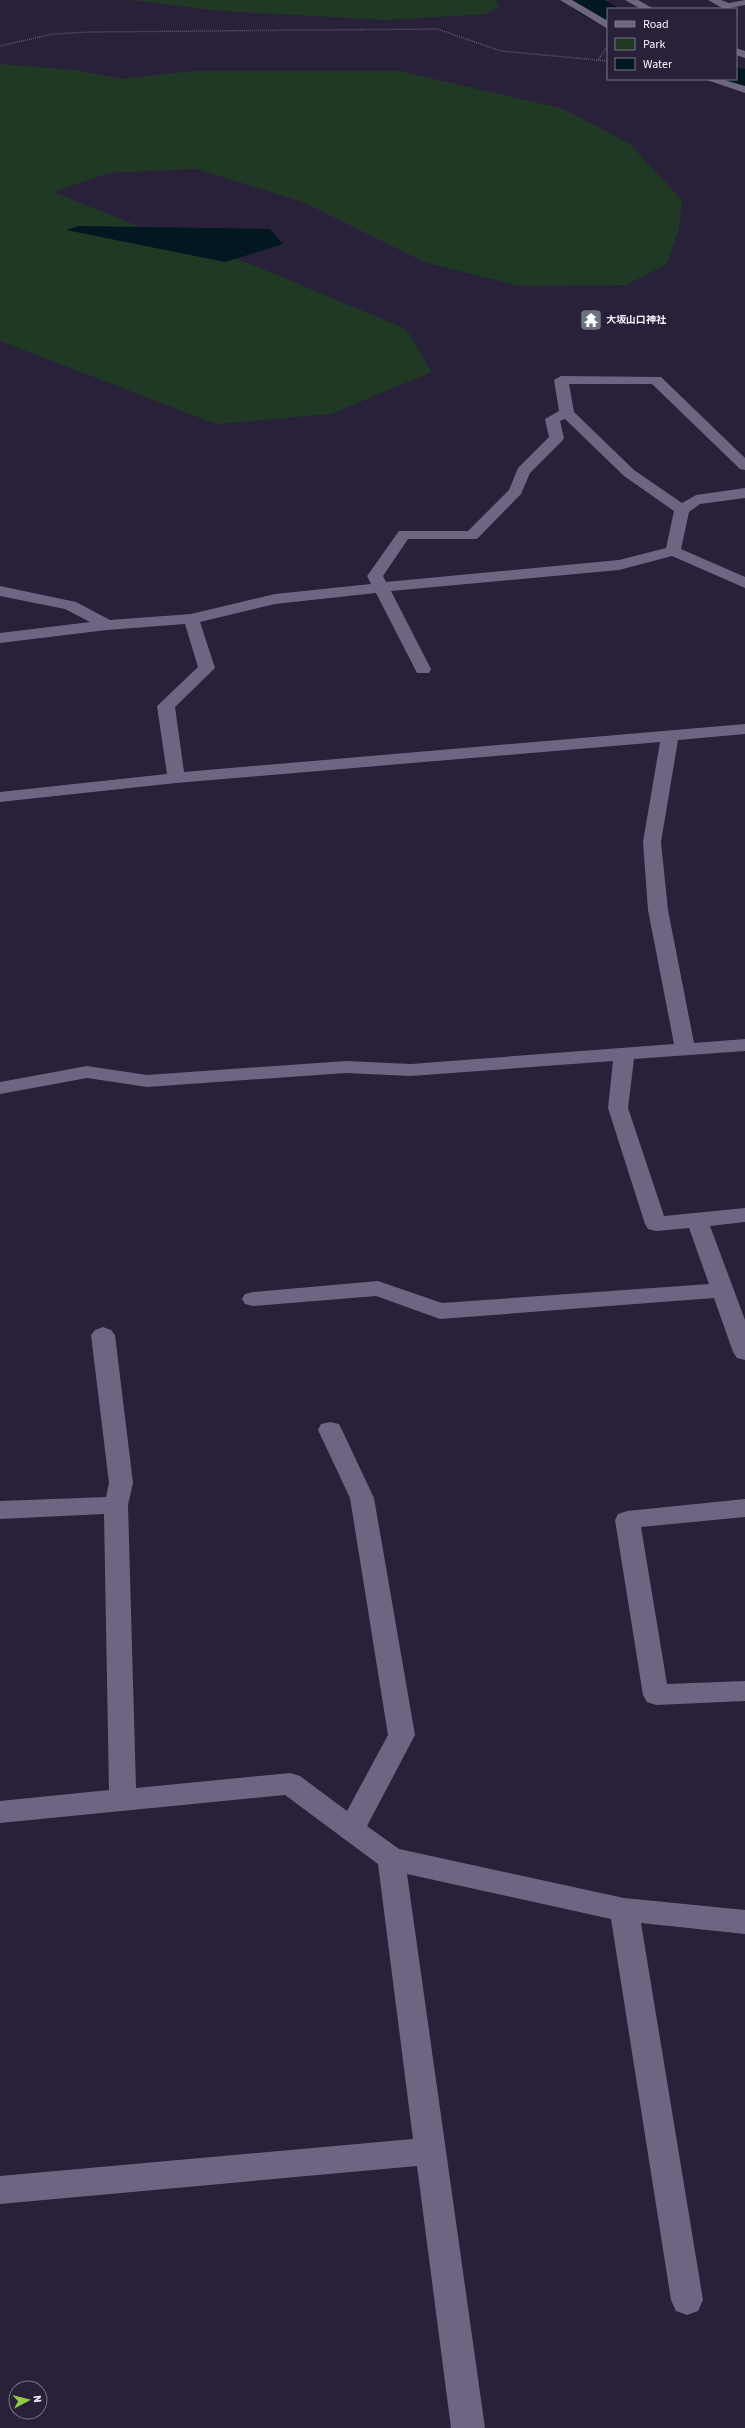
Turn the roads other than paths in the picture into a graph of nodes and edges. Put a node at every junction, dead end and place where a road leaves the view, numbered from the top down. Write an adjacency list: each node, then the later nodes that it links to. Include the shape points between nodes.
1 (565, 0): 8 (street)
2 (630, 0): 5 (street)
3 (713, 0): 6 (street)
4 (745, 2): 7 (street)
5 (647, 8)
6 (730, 8)
7 (734, 8)
8 (607, 25)
9 (713, 80): 10 (street)
10 (745, 90)
11 (567, 412): 12 (street, via 561,380 656,380); 14 (street, via 629,473); 17 (street, via 552,419 557,438 523,471 516,491 472,536 404,534 375,576)
12 (745, 466)
13 (745, 493): 14 (street, via 696,500)
14 (682, 510): 15 (street)
15 (672, 551): 16 (street); 17 (street, via 619,565)
16 (745, 583)
17 (381, 588): 19 (street, via 275,599); 22 (street)
18 (0, 591): 20 (street, via 70,605)
19 (191, 619): 20 (street); 25 (street, via 207,668 166,706)
20 (107, 625): 21 (street)
21 (0, 638)
22 (423, 669)
23 (745, 729): 24 (street)
24 (670, 735): 25 (street); 28 (street, via 652,842 658,910)
25 (176, 778): 26 (street)
26 (0, 797)
27 (745, 1044): 28 (street)
28 (685, 1049): 29 (street)
29 (624, 1054): 30 (street, via 412,1070 346,1067 147,1081 87,1072); 32 (street, via 618,1108 656,1224)
30 (0, 1088)
31 (745, 1215): 32 (street)
32 (697, 1220): 33 (street)
33 (723, 1290): 34 (street, via 440,1311 378,1288); 36 (street)
34 (253, 1299)
35 (103, 1335): 38 (street, via 121,1483)
36 (745, 1352)
37 (330, 1430): 44 (street, via 362,1498 402,1735)
38 (116, 1505): 40 (street); 42 (street)
39 (745, 1508): 41 (street, via 627,1520 656,1695)
40 (0, 1510)
41 (745, 1691)
42 (123, 1800): 43 (street); 44 (street, via 290,1784)
43 (0, 1812)
44 (351, 1830): 45 (street)
45 (391, 1860): 46 (street); 48 (street)
46 (624, 1910): 47 (street); 50 (street)
47 (745, 1922)
48 (430, 2151): 49 (street); 51 (street)
49 (0, 2190)
50 (687, 2300)
51 (468, 2428)

